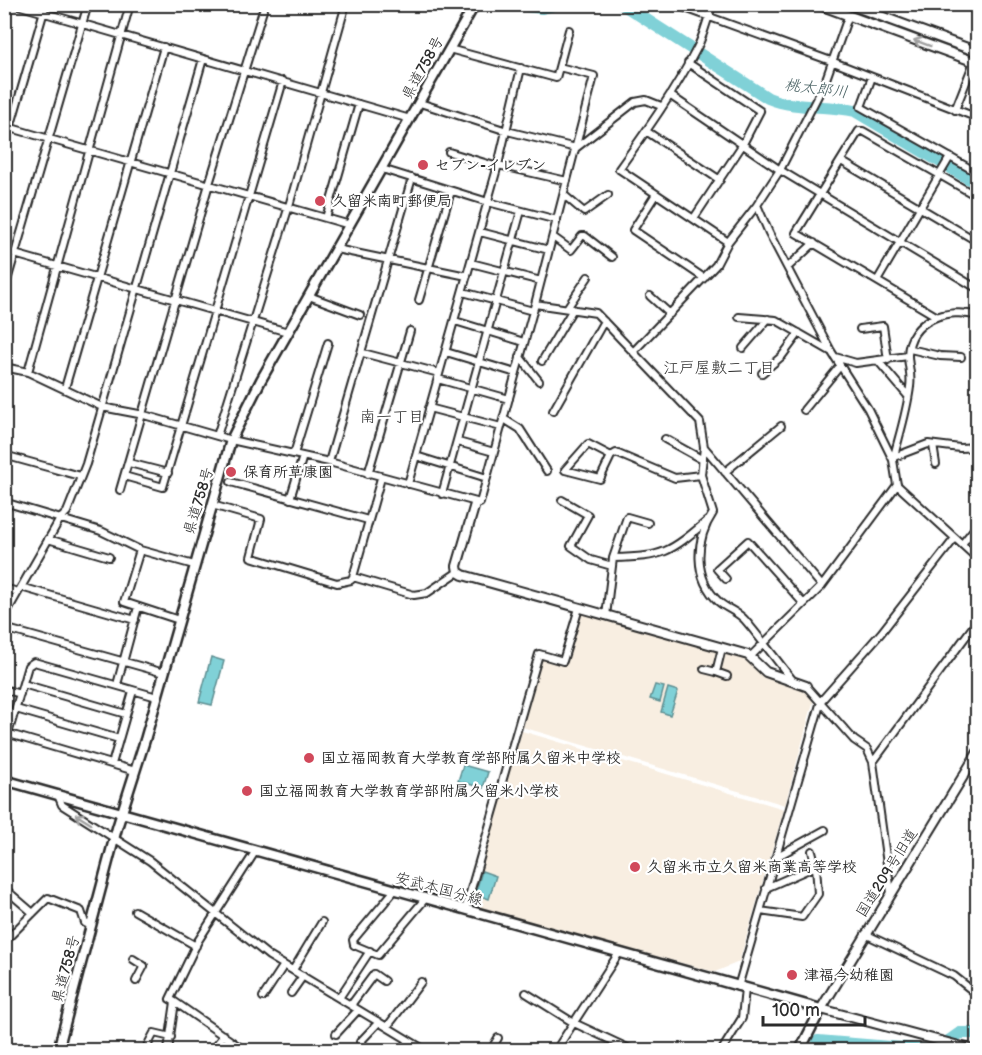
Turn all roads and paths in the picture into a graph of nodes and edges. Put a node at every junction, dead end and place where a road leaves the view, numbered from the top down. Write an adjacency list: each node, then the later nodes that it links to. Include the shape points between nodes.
1 (14, 4): 12 (street)
2 (46, 4): 12 (street)
3 (88, 4): 15 (street)
4 (130, 4): 17 (street)
5 (265, 4): 27 (street)
6 (346, 4): 30 (street)
7 (475, 4): 19 (main road, 県道758号)
8 (674, 4): 14 (street)
9 (713, 4): 14 (street)
10 (817, 4): 13 (street)
11 (851, 5): 13 (street); 20 (street)
12 (44, 14): 15 (street); 38 (street)
13 (848, 16): 22 (street); 23 (street, one-way to 13)
14 (708, 17): 22 (street); 24 (street)
15 (82, 24): 17 (street); 41 (street)
16 (569, 30): 25 (street)
17 (123, 35): 18 (street); 45 (street)
18 (164, 47): 21 (street); 49 (street)
19 (449, 49): 26 (street); 32 (main road, 県道758号)
20 (978, 52)
21 (203, 58): 27 (street); 53 (street)
22 (831, 61): 28 (street); 52 (street, via 825,82)
23 (976, 62): 35 (street)
24 (688, 63): 31 (street); 42 (street, via 760,111)
25 (559, 67): 26 (street, via 556,78); 43 (street, via 594,76)
26 (521, 68): 39 (street)
27 (244, 70): 29 (street); 59 (street)
28 (872, 77): 35 (street); 47 (street, via 861,107)
29 (283, 81): 30 (street); 63 (street)
30 (321, 92): 33 (street); 69 (street)
31 (671, 96): 34 (street); 42 (street)
32 (420, 103): 37 (main road, 県道758号); 39 (street)
33 (359, 104): 37 (street); 72 (street)
34 (661, 106): 40 (street); 43 (street, via 646,100 635,102)
35 (955, 110): 36 (street)
36 (978, 118)
37 (410, 119): 51 (main road, 県道758号)
38 (8, 127): 41 (street); 44 (street)
39 (507, 130): 43 (street); 50 (street)
40 (646, 131): 57 (street); 61 (street, via 619,169)
41 (49, 140): 45 (street); 86 (street)
42 (743, 144): 52 (street); 57 (street)
43 (576, 148): 58 (street)
44 (4, 149)
45 (90, 151): 49 (street); 90 (street)
46 (449, 152): 50 (street)
47 (950, 157): 54 (street); 55 (street)
48 (841, 161): 55 (street, via 859,131 863,131); 62 (street); 70 (street)
49 (131, 163): 53 (street); 96 (street)
50 (498, 166): 58 (street); 67 (street)
51 (382, 169): 56 (street); 75 (main road, 県道758号)
52 (780, 170): 62 (street); 68 (street)
53 (169, 173): 59 (street); 100 (street)
54 (978, 173)
55 (939, 175): 66 (street); 70 (street)
56 (412, 178): 60 (street); 88 (street)
57 (720, 180): 73 (street)
58 (567, 181): 64 (street)
59 (209, 184): 63 (street); 107 (street)
60 (451, 191): 67 (street); 91 (street)
61 (657, 194): 73 (street); 97 (street, via 633,230)
62 (819, 194): 80 (street); 82 (street, via 796,233)
63 (249, 195): 69 (street); 111 (street)
64 (564, 195): 65 (street, via 584,212); 74 (street)
65 (608, 195)
66 (978, 197)
67 (488, 202): 71 (street); 76 (street)
68 (757, 205): 79 (street); 92 (street)
69 (289, 206): 72 (street); 120 (street)
70 (920, 208): 80 (street); 81 (street)
71 (521, 211): 74 (street); 78 (street)
72 (326, 218): 75 (street)
73 (694, 218): 79 (street)
74 (557, 220): 77 (street)
75 (350, 225): 83 (main road, 県道758号)
76 (480, 232): 78 (street); 89 (street)
77 (552, 237): 84 (street); 87 (street, via 571,250 585,236)
78 (513, 241): 84 (street); 93 (street)
79 (728, 242): 97 (street)
80 (900, 242): 99 (street); 101 (street)
81 (978, 242)
82 (814, 243): 92 (street); 99 (street)
83 (336, 249): 88 (street); 104 (main road, 県道758号)
84 (549, 250): 98 (street)
85 (4, 251): 86 (street)
86 (15, 254): 90 (street); 102 (street)
87 (612, 257)
88 (389, 258): 91 (street); 133 (street)
89 (471, 263): 93 (street); 94 (street)
90 (57, 265): 96 (street); 144 (street)
91 (428, 267): 94 (street); 106 (street)
92 (788, 267): 130 (street)
93 (505, 272): 98 (street); 108 (street)
94 (467, 276): 103 (street)
95 (588, 277): 110 (street)
96 (98, 278): 100 (street); 149 (street)
97 (704, 278): 112 (street)
98 (541, 281): 109 (street)
99 (877, 281): 114 (street)
100 (137, 289): 107 (street); 153 (street)
101 (978, 289)
102 (4, 291)
103 (463, 292): 108 (street); 118 (street)
104 (309, 296): 113 (street); 123 (main road, 県道758号)
105 (650, 296): 112 (street)
106 (419, 300)
107 (175, 301): 111 (street); 157 (street)
108 (497, 301): 109 (street); 124 (street)
109 (534, 308): 110 (street); 126 (street)
110 (570, 308): 119 (street, via 596,313); 138 (street)
111 (216, 312): 120 (street); 160 (street)
112 (670, 314): 129 (street)
113 (360, 315)
114 (936, 316): 115 (street, via 955,311); 132 (street, via 916,331)
115 (978, 316)
116 (739, 317): 117 (street)
117 (768, 319): 125 (street, via 785,323); 128 (street)
118 (455, 321): 124 (street); 131 (street)
119 (604, 321): 129 (street); 156 (street)
120 (253, 323): 123 (street); 163 (street)
121 (860, 329): 137 (street, via 883,326)
122 (410, 331): 139 (street)
123 (288, 332): 165 (main road, 県道758号)
124 (489, 332): 126 (street); 141 (street)
125 (799, 333): 130 (street); 146 (street, via 782,356)
126 (524, 342): 134 (street)
127 (328, 344): 171 (street)
128 (742, 348)
129 (634, 351): 168 (street, via 700,422)
130 (831, 351): 135 (street)
131 (446, 352): 141 (street); 147 (street)
132 (909, 352): 136 (street); 137 (street); 151 (street)
133 (363, 353): 139 (street); 178 (street)
134 (520, 357): 145 (street); 148 (street)
135 (835, 357): 140 (street, via 856,363); 142 (street)
136 (961, 357)
137 (888, 360): 140 (street)
138 (542, 361)
139 (402, 362): 147 (street); 185 (street)
140 (879, 362): 151 (street)
141 (480, 363): 145 (street); 150 (street)
142 (840, 366): 155 (street); 176 (street)
143 (4, 367): 144 (street)
144 (28, 372): 149 (street)
145 (516, 373): 152 (street)
146 (762, 373)
147 (439, 376): 150 (street); 154 (street)
148 (538, 381)
149 (65, 388): 153 (street)
150 (471, 388): 152 (street); 159 (street)
151 (908, 396): 176 (street)
152 (509, 399): 158 (street)
153 (102, 407): 157 (street); 187 (street)
154 (429, 408): 159 (street); 174 (street)
155 (804, 410)
156 (553, 411)
157 (144, 415): 160 (street); 179 (street)
158 (504, 418): 162 (street); 182 (street, via 520,429)
159 (464, 419): 162 (street); 166 (street)
160 (182, 425): 163 (street); 184 (street)
161 (782, 426): 183 (street)
162 (501, 427): 170 (street)
163 (217, 436): 165 (street)
164 (665, 439): 177 (street)
165 (231, 440): 171 (street); 200 (main road, 県道758号)
166 (458, 442): 170 (street); 181 (street)
167 (933, 445): 169 (street); 176 (street); 180 (street)
168 (704, 447): 177 (street); 183 (street)
169 (978, 447)
170 (494, 452): 190 (street)
171 (294, 454): 173 (street)
172 (4, 455): 187 (street)
173 (303, 456): 178 (street); 196 (street)
174 (416, 456): 181 (street); 192 (street)
175 (611, 456): 175 (street, via 588,444 565,471 600,479); 186 (street, via 616,453 675,478)
176 (894, 459): 193 (street)
177 (703, 460): 186 (street)
178 (329, 462): 185 (street)
179 (129, 463): 184 (street); 188 (street)
180 (936, 464)
181 (451, 466): 190 (street); 195 (street)
182 (547, 471)
183 (725, 472): 218 (street)
184 (168, 473): 188 (street, via 163,487)
185 (368, 474): 189 (street)
186 (701, 474): 203 (street, via 713,513)
187 (80, 476): 201 (street, via 67,512)
188 (124, 476): 194 (street)
189 (381, 478): 192 (street); 202 (street)
190 (487, 478): 199 (street, via 480,503)
191 (231, 482): 196 (street)
192 (408, 484): 195 (street)
193 (897, 485): 206 (street); 218 (street)
194 (120, 490)
195 (442, 494): 199 (street)
196 (290, 499): 202 (street)
197 (562, 500): 214 (street, via 588,515 571,546 591,560)
198 (4, 502): 201 (street)
199 (475, 504): 215 (street)
200 (212, 505): 213 (main road, 県道758号); 216 (street, via 261,519 251,557 337,583)
201 (60, 519): 207 (street); 209 (street, via 101,531)
202 (368, 520): 216 (street)
203 (708, 521): 211 (street, via 674,549 647,557); 230 (street, via 698,552 703,581 718,602 744,619)
204 (648, 523): 211 (street, via 627,518)
205 (978, 524): 208 (street)
206 (955, 538): 208 (street); 246 (street, via 881,633)
207 (48, 539): 210 (street); 220 (street)
208 (962, 544): 212 (street)
209 (140, 550): 213 (street); 222 (street, via 124,602)
210 (109, 556)
211 (613, 558): 214 (street)
212 (978, 559)
213 (194, 565): 227 (main road, 県道758号)
214 (612, 566): 224 (street)
215 (458, 572): 216 (street, via 427,592 414,595); 223 (street)
216 (353, 577)
217 (726, 579): 221 (street, via 717,569 748,541)
218 (822, 586): 221 (street)
219 (4, 588): 220 (street)
220 (20, 590): 225 (street); 226 (street)
221 (803, 603): 230 (street)
222 (138, 607): 226 (street); 227 (street)
223 (579, 608): 224 (street); 271 (street, via 563,661 539,654)
224 (606, 616): 231 (street)
225 (4, 617)
226 (135, 620): 233 (street)
227 (179, 620): 236 (main road, 県道758号)
228 (978, 620): 253 (street)
229 (4, 628): 233 (street)
230 (764, 644): 232 (street); 239 (street)
231 (722, 648): 232 (street); 235 (street)
232 (750, 657): 239 (street, via 766,672)
233 (123, 662): 236 (street); 238 (street)
234 (704, 669): 235 (street)
235 (716, 672): 237 (street)
236 (164, 673): 245 (main road, 県道758号)
237 (727, 676)
238 (118, 681)
239 (794, 681): 241 (street)
240 (23, 684): 243 (street, via 28,666 34,662); 244 (street); 249 (street)
241 (806, 686): 246 (street)
242 (4, 689): 244 (street)
243 (133, 691): 245 (street); 249 (street)
244 (20, 694): 248 (street)
245 (157, 698): 255 (main road, 県道758号)
246 (821, 701): 253 (street, via 854,740 867,749); 263 (street)
247 (4, 711): 248 (street)
248 (15, 711): 250 (street); 251 (street)
249 (126, 714): 251 (street)
250 (6, 733): 254 (street)
251 (119, 739): 254 (street)
252 (978, 752): 268 (street, 国道209号旧道)
253 (873, 762): 268 (street)
254 (111, 764): 255 (street)
255 (135, 771): 258 (main road, 県道758号)
256 (4, 780): 257 (main road, 安武本国分線)
257 (58, 795): 258 (main road, 安武本国分線); 260 (street, one-way to 257, via 62,805)
258 (122, 813): 260 (main road, 県道758号); 262 (main road, 安武本国分線)
259 (825, 830): 263 (street)
260 (114, 838): 274 (street, via 150,861); 276 (main road, 県道758号)
261 (812, 851): 264 (street)
262 (255, 852): 267 (main road, 安武本国分線); 274 (street)
263 (776, 856): 266 (street)
264 (816, 866): 266 (street); 272 (street, via 818,894 802,917)
265 (4, 888): 273 (street)
266 (766, 888): 272 (street)
267 (394, 891): 269 (main road, 安武本国分線); 280 (street, via 353,940 354,945)
268 (891, 893): 277 (street, 国道209号旧道)
269 (425, 899): 271 (main road, 安武本国分線); 280 (street, via 378,955)
270 (135, 910): 279 (street)
271 (465, 910): 281 (main road, 安武本国分線)
272 (760, 911): 289 (street)
273 (33, 913): 276 (street, via 48,898 81,910 85,923); 278 (street)
274 (215, 914): 279 (street); 283 (street)
275 (322, 922): 284 (street)
276 (91, 926): 308 (main road, 県道758号)
277 (865, 933): 292 (street, via 946,971); 297 (street, 国道209号旧道)
278 (4, 942)
279 (196, 946): 295 (street, via 170,999)
280 (370, 951): 294 (street)
281 (619, 953): 289 (main road, 安武本国分線); 300 (street)
282 (133, 959): 286 (street, via 144,966)
283 (284, 965): 284 (street); 293 (street)
284 (293, 970): 285 (street)
285 (303, 976): 290 (street); 294 (street)
286 (136, 981)
287 (384, 981): 296 (street, via 374,974)
288 (421, 982): 301 (street)
289 (742, 988): 297 (main road, 安武本国分線); 318 (street, via 742,1017)
290 (291, 993)
291 (526, 993): 300 (street)
292 (978, 995)
293 (263, 997)
294 (339, 998): 296 (street)
295 (175, 1002): 303 (street); 304 (street)
296 (351, 1005): 298 (street)
297 (821, 1008): 319 (main road); 320 (street)
298 (358, 1010): 299 (street); 302 (street)
299 (379, 1022): 301 (street); 307 (street, via 360,1042)
300 (574, 1023): 316 (street); 317 (street)
301 (387, 1027): 306 (street)
302 (336, 1034)
303 (224, 1035): 311 (street); 312 (street)
304 (171, 1037): 309 (street, via 154,1033); 310 (street)
305 (498, 1038): 315 (street)
306 (409, 1041): 313 (street); 314 (street)
307 (366, 1047)
308 (58, 1050)
309 (145, 1050)
310 (168, 1050)
311 (212, 1050)
312 (244, 1050)
313 (402, 1050)
314 (425, 1050)
315 (491, 1050)
316 (556, 1050)
317 (632, 1050)
318 (722, 1050)
319 (800, 1050)
320 (974, 1050)

